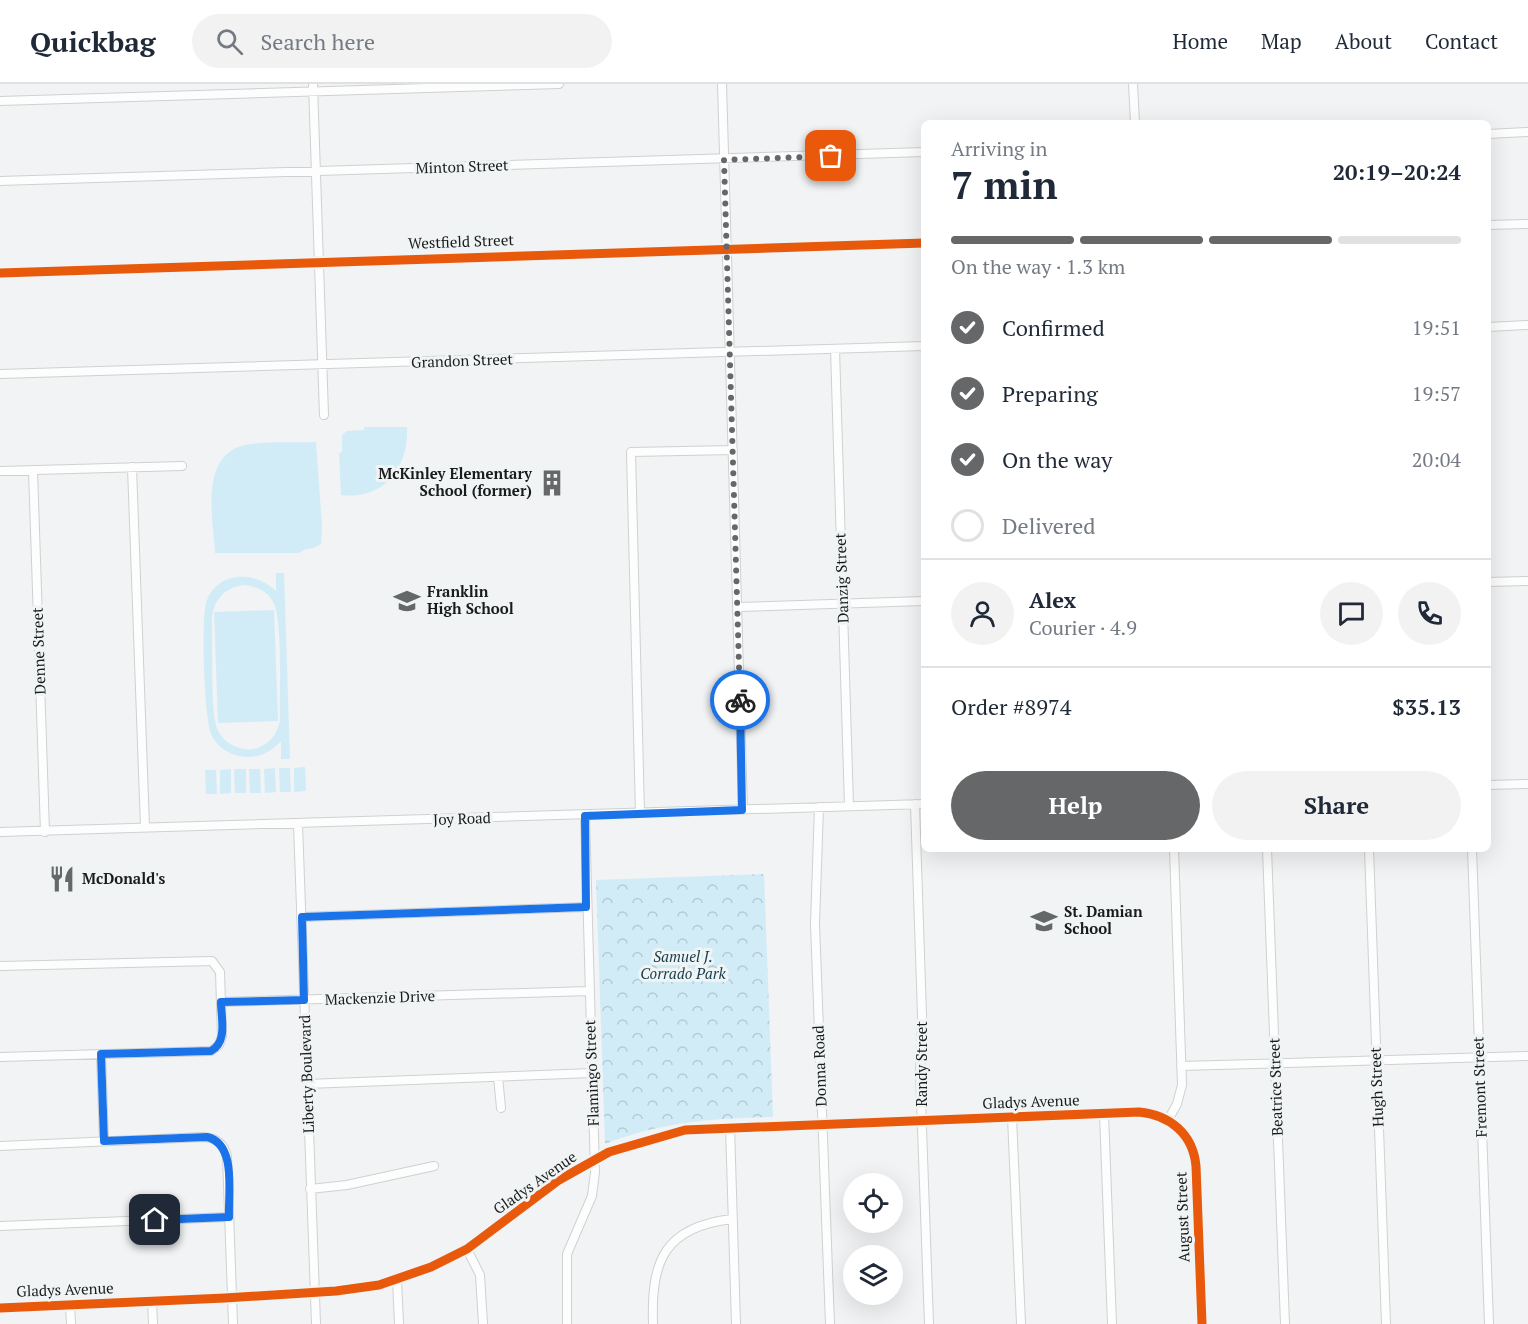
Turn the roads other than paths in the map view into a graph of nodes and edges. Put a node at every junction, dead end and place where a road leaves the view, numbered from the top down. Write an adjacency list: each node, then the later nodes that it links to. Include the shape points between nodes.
1 (559, 84): 4 (street)
2 (722, 84): 10 (street)
3 (1133, 84): 6 (street)
4 (313, 88): 5 (street); 11 (street)
5 (0, 101)
6 (1135, 120)
7 (1528, 132): 8 (street)
8 (1491, 134)
9 (921, 152): 10 (street, Minton Street)
10 (724, 160): 11 (street, Minton Street); 16 (street)
11 (316, 171): 12 (street, Minton Street); 17 (street)
12 (0, 181)
13 (1528, 224): 14 (street)
14 (1491, 225)
15 (921, 243): 16 (street, Westfield Street)
16 (728, 249): 17 (street, Westfield Street); 23 (street)
17 (319, 262): 18 (street, Westfield Street); 24 (street)
18 (0, 273)
19 (1528, 325): 20 (street)
20 (1491, 327)
21 (921, 346): 22 (street, Grandon Street)
22 (835, 349): 23 (street, Grandon Street); 35 (street, Danzig Street)
23 (730, 352): 24 (street, Grandon Street); 27 (street)
24 (322, 364): 25 (street, Grandon Street); 26 (street)
25 (0, 374)
26 (324, 415)
27 (733, 450): 36 (street); 43 (street, via 631,452)
28 (182, 466): 29 (street)
29 (132, 467): 30 (street); 46 (street)
30 (33, 470): 31 (street); 47 (street, Denne Street)
31 (0, 471)
32 (1528, 581): 33 (street)
33 (1491, 582)
34 (921, 601): 35 (street)
35 (843, 603): 36 (street); 40 (street, Danzig Street)
36 (738, 607): 42 (street)
37 (1528, 784): 38 (street)
38 (1491, 785)
39 (920, 804): 40 (street, Joy Road); 73 (street, Randy Street)
40 (849, 806): 41 (street, Joy Road)
41 (819, 807): 42 (street, Joy Road); 74 (street, Donna Road, via 815,906)
42 (742, 810): 43 (street, Joy Road)
43 (640, 813): 44 (street, Joy Road)
44 (585, 816): 45 (street, Joy Road); 53 (street, Flamingo Street)
45 (298, 824): 46 (street, Joy Road); 54 (street, Liberty Boulevard)
46 (145, 827): 47 (street, Joy Road)
47 (45, 831): 48 (street, Joy Road)
48 (0, 832)
49 (1174, 852): 65 (street)
50 (1267, 852): 64 (street, Beatrice Street)
51 (1369, 852): 63 (street, Hugh Street)
52 (1472, 852): 62 (street, Fremont Street)
53 (586, 907): 54 (street); 56 (street, Flamingo Street)
54 (302, 917): 57 (street, Liberty Boulevard)
55 (0, 966): 58 (street, via 207,960 219,968)
56 (589, 991): 57 (street, Mackenzie Drive); 66 (street, Flamingo Street)
57 (304, 1000): 58 (street, Mackenzie Drive); 68 (street, Liberty Boulevard)
58 (221, 1002): 59 (street, via 221,1039 214,1049)
59 (101, 1054): 61 (street); 76 (street)
60 (1528, 1056): 62 (street)
61 (0, 1057)
62 (1479, 1057): 63 (street); 107 (street, Fremont Street)
63 (1376, 1060): 64 (street); 106 (street, Hugh Street)
64 (1275, 1063): 65 (street); 105 (street, Beatrice Street)
65 (1181, 1066): 72 (street, via 1180,1096)
66 (592, 1073): 67 (street); 78 (street, Flamingo Street)
67 (498, 1077): 68 (street); 69 (street)
68 (307, 1084): 80 (street, Liberty Boulevard)
69 (501, 1108)
70 (1104, 1114): 71 (street, Gladys Avenue); 72 (street, Gladys Avenue, via 1139,1112); 103 (street)
71 (1012, 1117): 73 (street, Gladys Avenue); 102 (street)
72 (1168, 1120): 104 (street, August Street, via 1187,1137 1196,1160)
73 (921, 1121): 74 (street, Gladys Avenue); 101 (street, Randy Street)
74 (822, 1125): 75 (street, Gladys Avenue); 100 (street, Donna Road)
75 (730, 1127): 78 (street, Gladys Avenue, via 685,1130 609,1152); 82 (street)
76 (104, 1141): 77 (street); 81 (street, via 203,1137 220,1143 227,1156)
77 (0, 1146)
78 (595, 1160): 84 (street, Gladys Avenue, via 559,1180); 97 (street, Flamingo Street, via 592,1196 567,1254)
79 (434, 1166): 80 (street)
80 (310, 1189): 86 (street, Liberty Boulevard)
81 (229, 1217): 83 (street); 87 (street)
82 (732, 1220): 98 (street, via 692,1229 668,1249 653,1278); 99 (street)
83 (0, 1226)
84 (467, 1249): 85 (street, Gladys Avenue); 96 (street, via 480,1275)
85 (397, 1280): 86 (street, Gladys Avenue); 95 (street)
86 (315, 1293): 87 (street, Gladys Avenue); 94 (street, Liberty Boulevard)
87 (232, 1297): 88 (street, Gladys Avenue); 93 (street)
88 (152, 1302): 89 (street, Gladys Avenue); 92 (street)
89 (70, 1305): 90 (street, Gladys Avenue); 91 (street)
90 (0, 1308)
91 (71, 1324)
92 (153, 1324)
93 (233, 1324)
94 (316, 1324)
95 (399, 1324)
96 (483, 1324)
97 (567, 1324)
98 (653, 1324)
99 (736, 1324)
100 (830, 1324)
101 (929, 1324)
102 (1021, 1324)
103 (1112, 1324)
104 (1202, 1324)
105 (1285, 1324)
106 (1386, 1324)
107 (1489, 1324)

